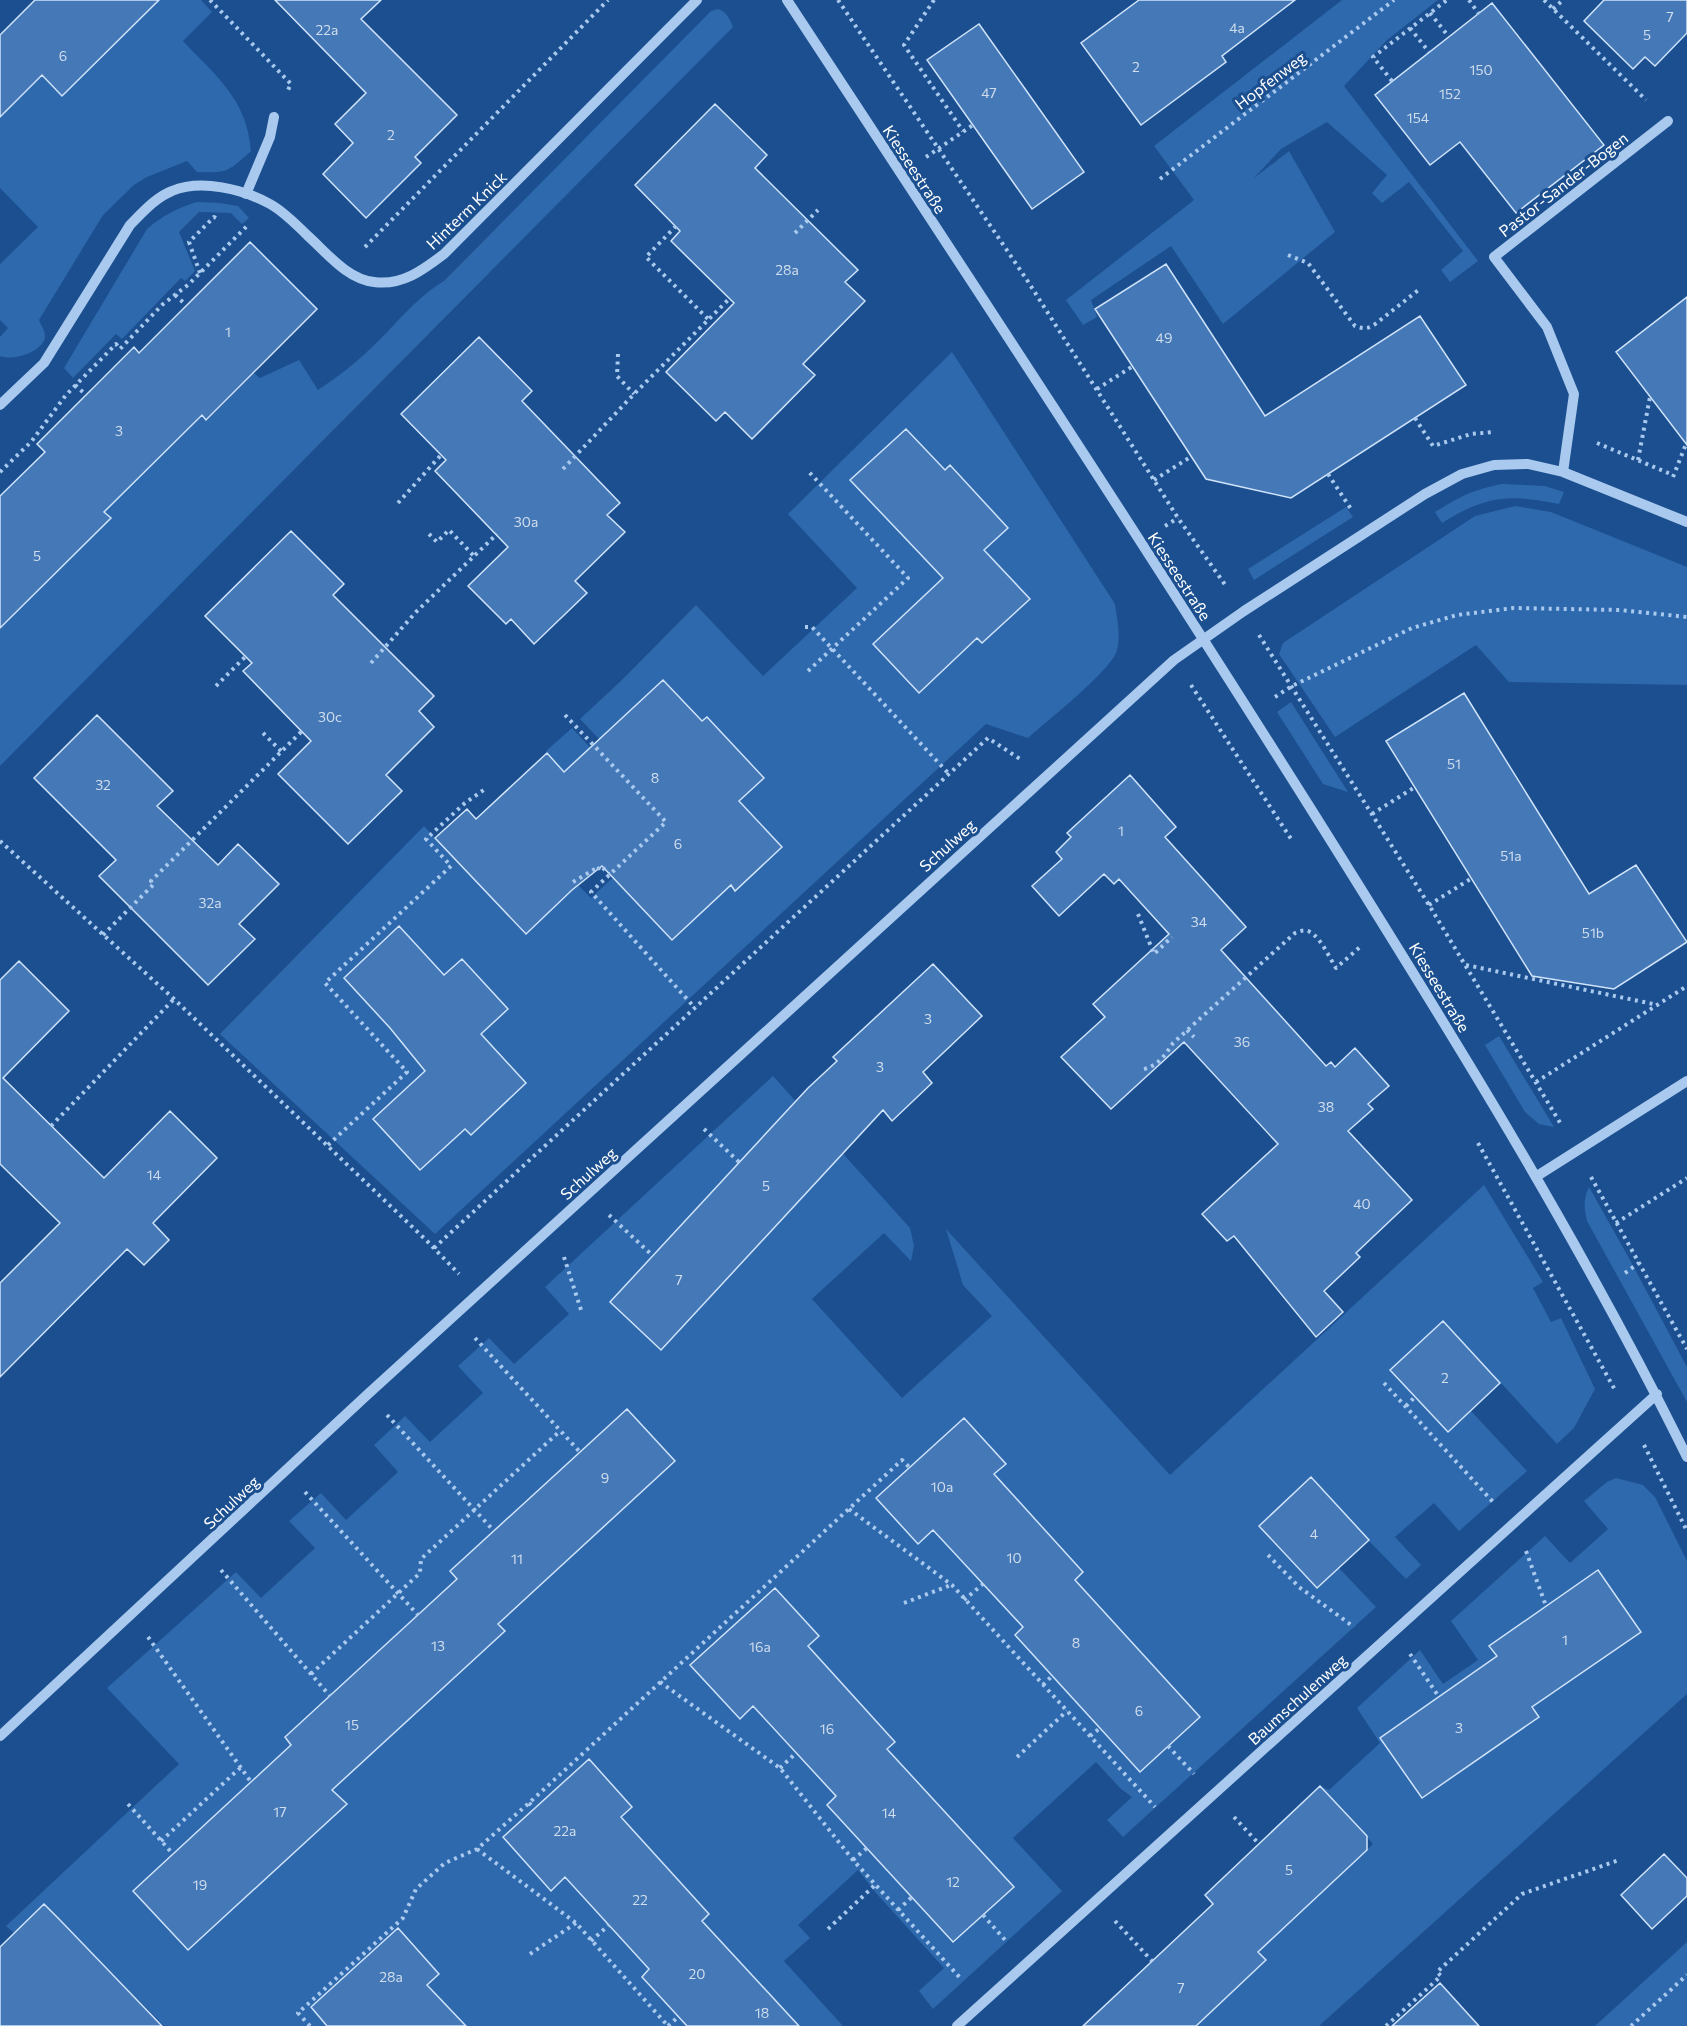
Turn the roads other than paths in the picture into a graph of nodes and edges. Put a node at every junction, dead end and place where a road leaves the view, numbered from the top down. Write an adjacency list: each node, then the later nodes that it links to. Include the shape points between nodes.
1 (697, 0): 5 (street, Hinterm Knick, via 444,254 410,278 374,282 359,278 270,204)
2 (787, 0): 9 (street, Kiesseestraße)
3 (274, 117): 5 (street, via 270,137)
4 (1668, 121): 7 (street, Pastor-Sander-Bogen, via 1494,256 1547,327 1574,394)
5 (246, 194): 6 (street, Hinterm Knick, via 206,185 172,191 148,207 130,225 44,363)
6 (0, 405)
7 (1563, 472): 8 (street); 9 (street, via 1528,464 1494,465 1462,474 1425,494)
8 (1687, 522)
9 (1204, 640): 11 (street, Kiesseestraße); 14 (street, Schulweg, via 1174,660 681,1108)
10 (1687, 1082): 11 (street)
11 (1537, 1176): 12 (street, Kiesseestraße)
12 (1657, 1394): 13 (street, Kiesseestraße); 15 (street, Baumschulenweg)
13 (1687, 1457)
14 (0, 1736)
15 (957, 2026)

